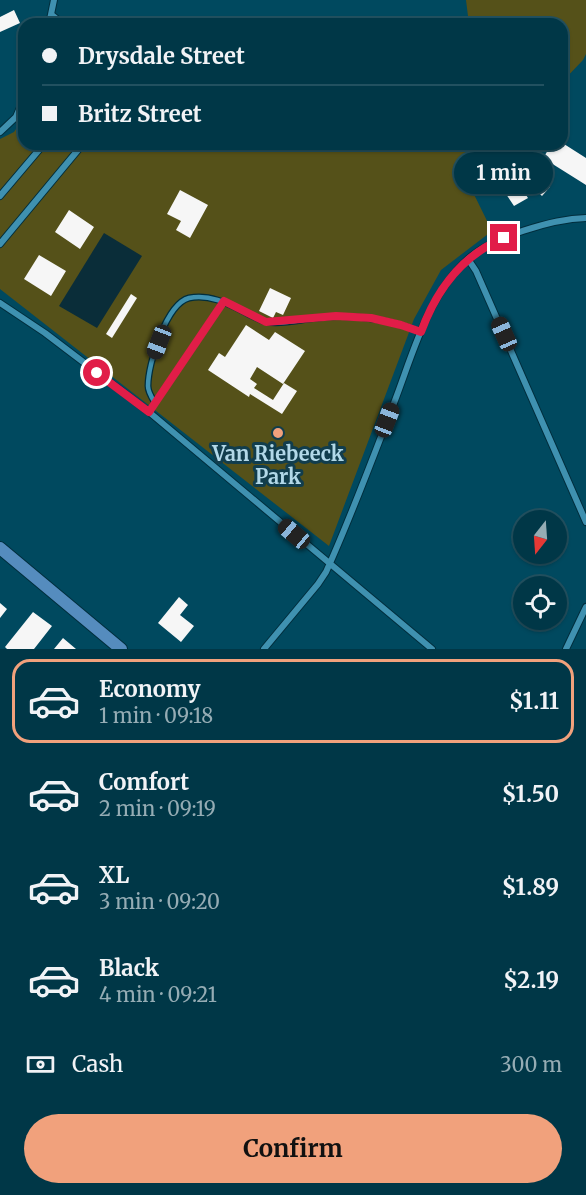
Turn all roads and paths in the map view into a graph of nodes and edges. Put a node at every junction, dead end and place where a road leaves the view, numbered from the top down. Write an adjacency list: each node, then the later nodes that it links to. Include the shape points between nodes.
1 (54, 0): 2 (street)
2 (52, 15): 3 (street); 4 (street)
3 (51, 18)
4 (56, 18)
5 (18, 111): 6 (street)
6 (0, 132)
7 (39, 150): 9 (street)
8 (78, 150): 11 (street)
9 (0, 196)
10 (586, 218): 12 (street, via 523,230 485,246)
11 (0, 244)
12 (468, 259): 15 (street, via 447,281); 18 (street)
13 (224, 301): 15 (lane, via 266,322 336,316 371,318); 16 (lane); 16 (lane, via 189,298 171,314 151,362 148,389)
14 (0, 303): 17 (street)
15 (421, 332): 20 (street)
16 (155, 403): 17 (lane)
17 (149, 412): 20 (street)
18 (586, 522)
19 (0, 548): 22 (street)
20 (330, 564): 23 (street, via 318,585); 24 (street)
21 (586, 607): 25 (street)
22 (121, 649)
23 (264, 649)
24 (432, 649)
25 (566, 649)

